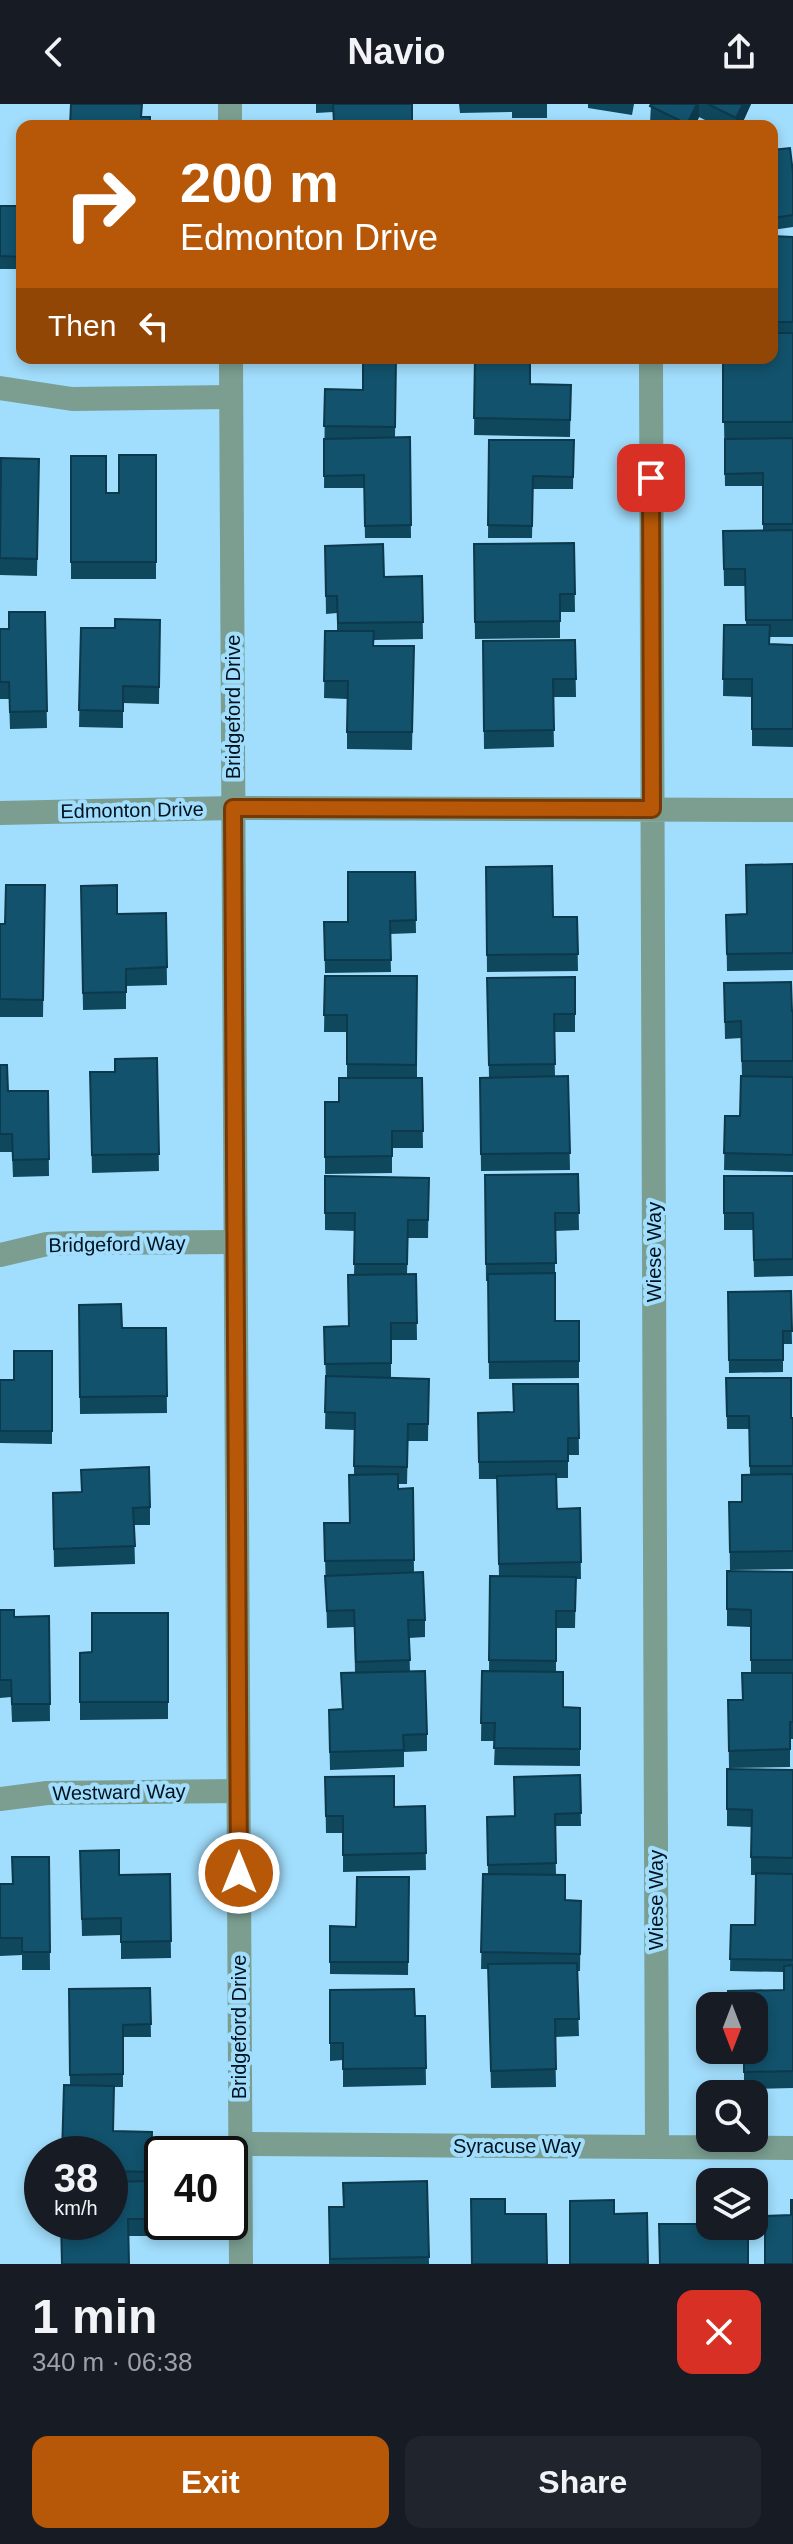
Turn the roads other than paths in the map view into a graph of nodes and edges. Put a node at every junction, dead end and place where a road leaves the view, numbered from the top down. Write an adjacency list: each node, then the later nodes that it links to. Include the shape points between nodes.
1 (231, 364): 4 (street, Bridgeford Drive)
2 (651, 364): 6 (street, Wiese Way)
3 (0, 388): 4 (street, via 72,399)
4 (231, 397): 5 (street, Bridgeford Drive)
5 (233, 808): 6 (street, Edmonton Drive); 8 (street, Edmonton Drive); 9 (street, Bridgeford Drive)
6 (652, 809): 7 (street, Edmonton Drive); 15 (street, Wiese Way)
7 (793, 810)
8 (0, 813)
9 (235, 1242): 10 (street, Bridgeford Way, via 47,1244); 11 (street, Bridgeford Drive)
10 (0, 1255)
11 (238, 1791): 12 (street, Westward Way, via 47,1793); 13 (street, Bridgeford Drive)
12 (0, 1799)
13 (240, 2136)
14 (248, 2144): 15 (street, Syracuse Way)
15 (657, 2147): 16 (street, Syracuse Way)
16 (793, 2148)
17 (241, 2240): 18 (street, Bridgeford Drive)
18 (241, 2264)

